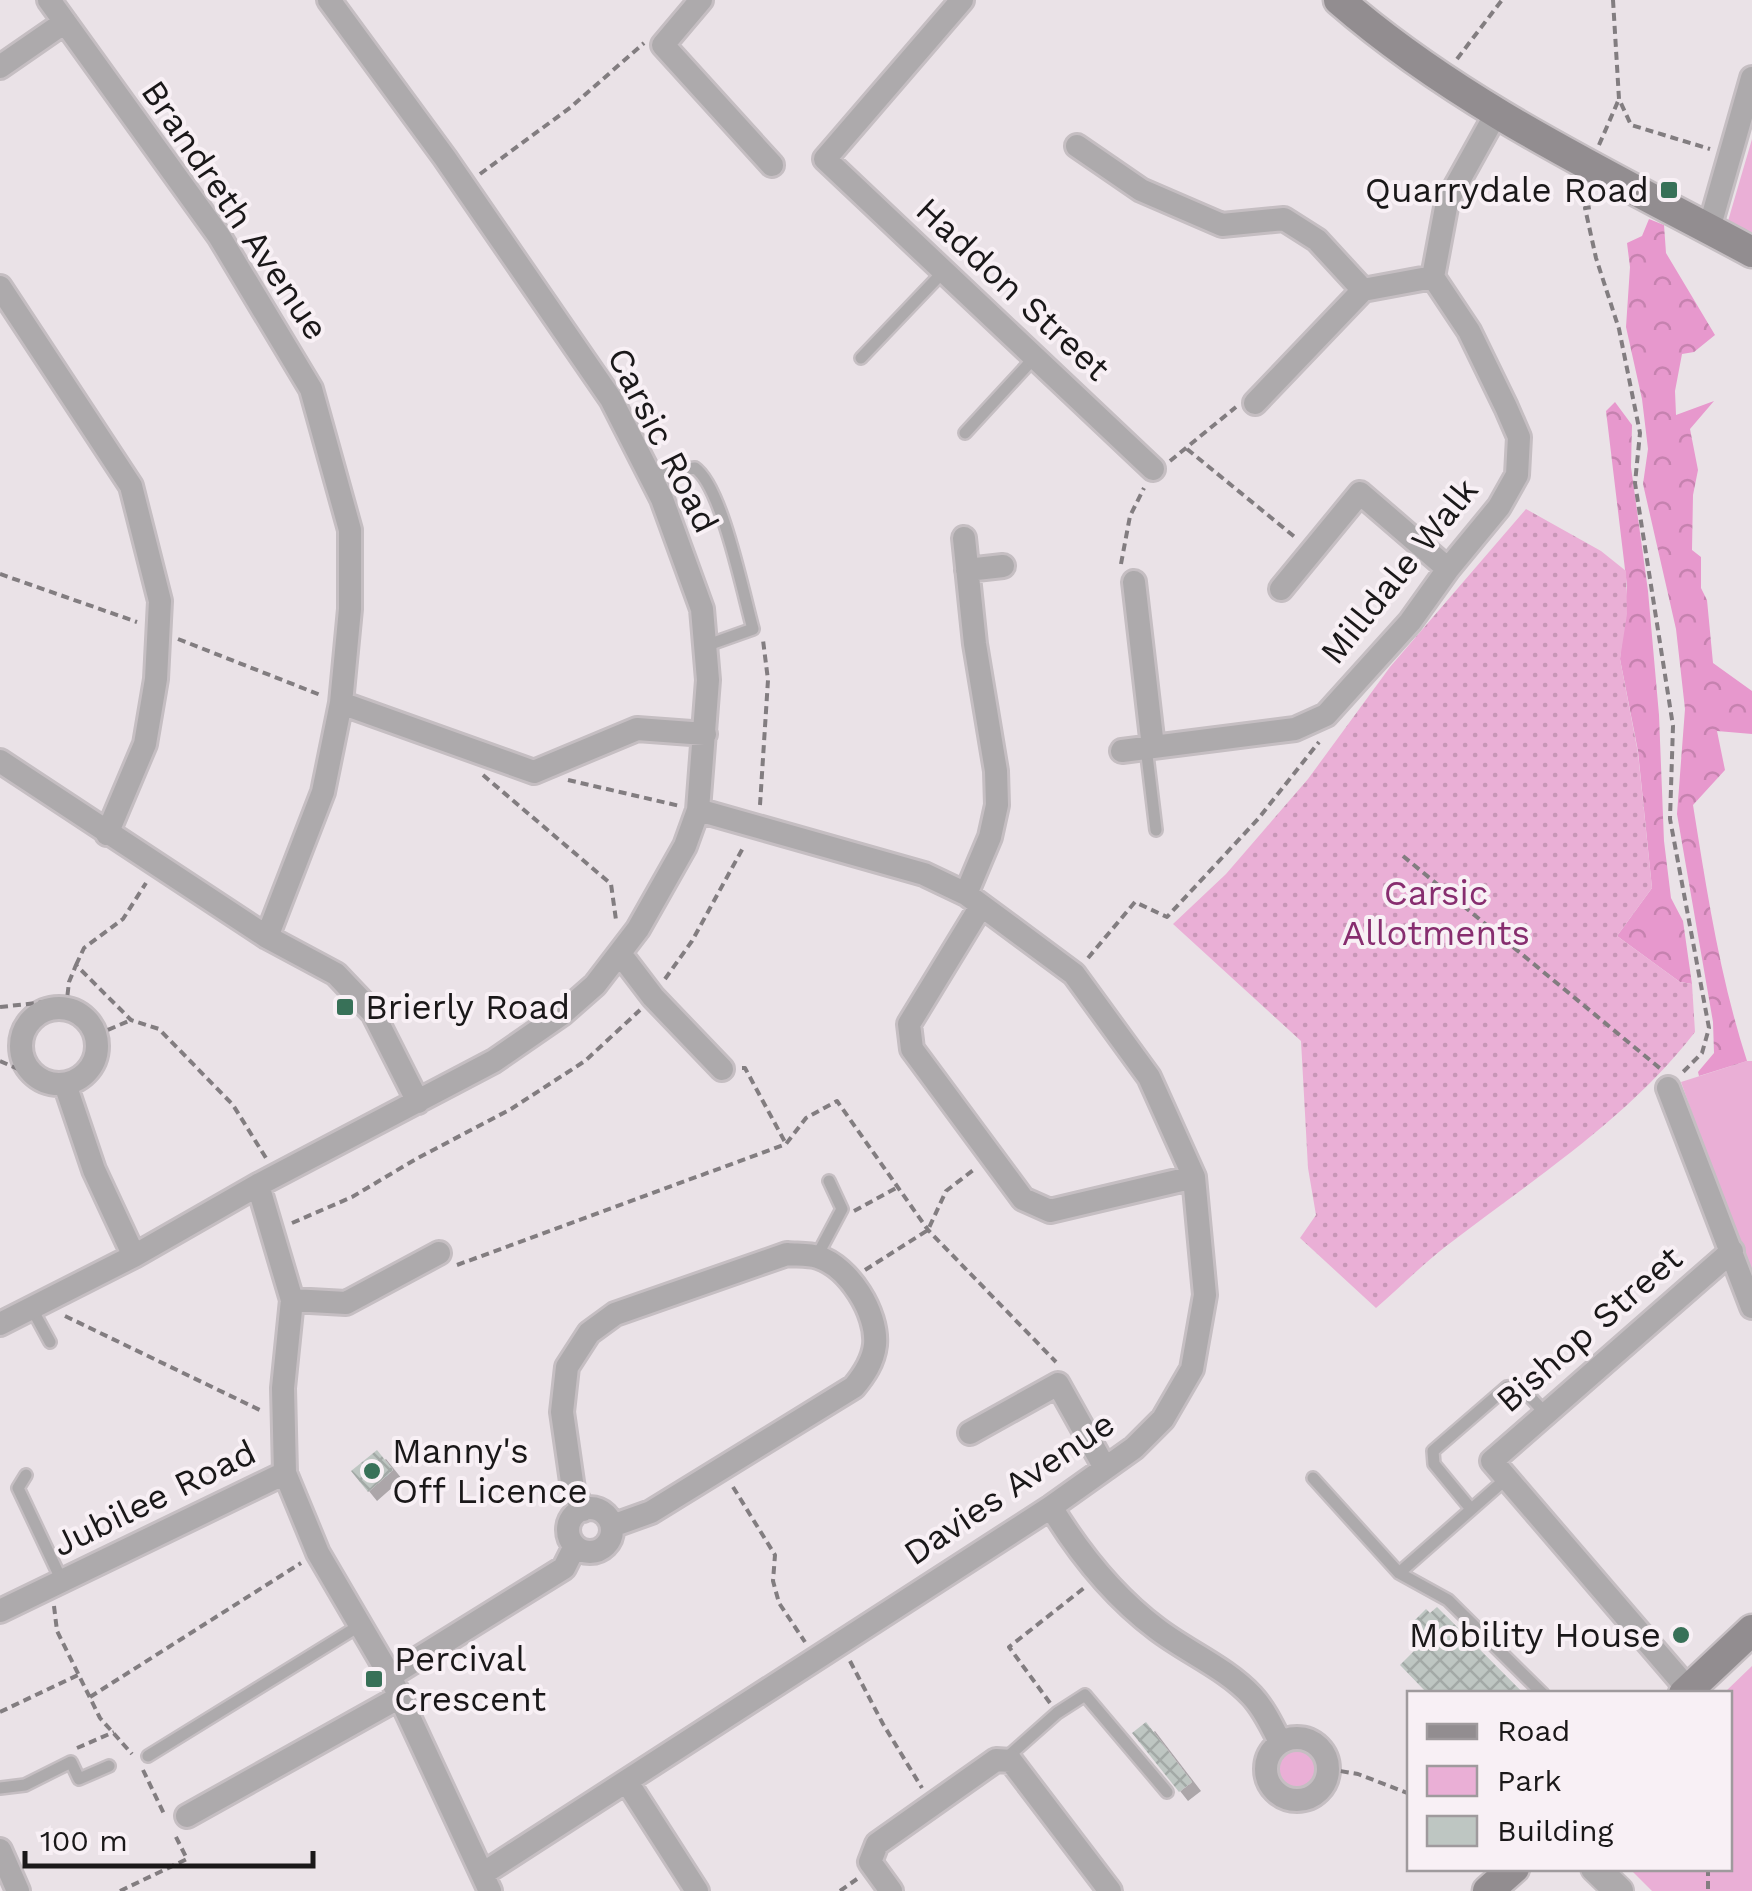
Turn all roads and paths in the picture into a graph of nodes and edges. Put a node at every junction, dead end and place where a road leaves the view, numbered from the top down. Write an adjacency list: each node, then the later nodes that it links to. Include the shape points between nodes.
1 (49, 0): 8 (street, Brandreth Avenue)
2 (329, 0): 19 (street, Carsic Road)
3 (702, 0): 9 (street)
4 (962, 0): 23 (street, Haddon Street, via 825,159)
5 (1338, 0): 11 (main road)
6 (1502, 0): 11 (path)
7 (1613, 0): 13 (path)
8 (65, 22): 10 (street); 42 (street, Brandreth Avenue, via 219,236 311,389 350,530)
9 (663, 45): 18 (street); 19 (path, via 647,41)
10 (0, 67)
11 (1442, 78): 14 (main road)
12 (1752, 78): 21 (street)
13 (1619, 99): 16 (path, via 1631,125); 17 (path)
14 (1497, 112): 21 (main road); 24 (street, via 1447,202)
15 (1077, 146): 25 (street, via 1141,190 1222,225 1284,219 1317,240)
16 (1716, 150)
17 (1595, 154)
18 (772, 165)
19 (464, 186): 33 (street, Carsic Road, via 611,399)
20 (1580, 186): 68 (path, via 1592,206 1585,208 1640,433 1635,483 1673,726 1670,819 1708,1028 1702,1053)
21 (1709, 229): 22 (main road)
22 (1752, 252)
23 (944, 271): 27 (street, Haddon Street); 28 (lane)
24 (1432, 277): 25 (street); 37 (street, Milldale Walk, via 1469,331 1518,438 1517,475 1499,508)
25 (1363, 290): 29 (street)
26 (2, 294): 52 (street, via 131,486 160,601 146,744)
27 (1034, 357): 30 (lane); 32 (street, Haddon Street)
28 (860, 358)
29 (1255, 403): 31 (path, via 1242,403)
30 (966, 433)
31 (1187, 449): 32 (path); 35 (path)
32 (1154, 470): 39 (path, via 1122,546 1121,573)
33 (650, 474): 41 (street, Carsic Road, via 702,609); 41 (lane, via 695,468 706,476 722,518 753,629)
34 (964, 538): 38 (street)
35 (1312, 552): 37 (street, via 1360,493); 40 (street)
36 (1003, 566): 38 (street)
37 (1448, 568): 43 (street, Milldale Walk, via 1410,622)
38 (968, 570): 55 (street, via 996,771 996,805)
39 (1134, 582): 45 (street)
40 (1281, 589)
41 (705, 646): 44 (street, Carsic Road)
42 (341, 703): 46 (street); 56 (street, Brandreth Avenue, via 323,792)
43 (1320, 719): 45 (street, Milldale Walk, via 1295,729); 59 (path, via 1323,737 1167,917 1135,902)
44 (705, 734): 49 (street, via 638,729); 50 (street, Carsic Road)
45 (1150, 747): 47 (street, Milldale Walk); 51 (lane)
46 (476, 751): 49 (street); 57 (path, via 483,777 611,884)
47 (1122, 751)
48 (0, 762): 52 (street)
49 (534, 772): 50 (path)
50 (698, 810): 55 (street, Davies Avenue, via 924,874); 57 (street, Carsic Road)
51 (1156, 830)
52 (107, 834): 54 (street)
53 (1403, 856): 68 (path, via 1664,1072)
54 (158, 865): 56 (street); 58 (path, via 123,919 84,948)
55 (974, 900): 59 (street, Davies Avenue); 71 (street, via 909,1024 912,1049)
56 (267, 937): 69 (street, via 336,974 373,1013)
57 (621, 955): 65 (street); 69 (street, Carsic Road, via 562,1014)
58 (76, 966): 60 (path); 62 (path)
59 (1074, 974): 72 (street, Davies Avenue, via 1150,1077)
60 (65, 1004): 61 (path); 63 (street); 66 (street, via 42,1012 24,1030 22,1054)
61 (0, 1007)
62 (132, 1020): 63 (path); 73 (path, via 159,1029 233,1105)
63 (96, 1036): 67 (street, via 94,1061)
64 (0, 1060): 66 (path)
65 (722, 1070): 70 (path, via 745,1068)
66 (36, 1077): 67 (street)
67 (65, 1084): 80 (street, via 94,1170)
68 (1668, 1088): 78 (street)
69 (418, 1102): 73 (street, Carsic Road)
70 (786, 1144): 75 (path, via 806,1118 837,1102); 79 (path, via 448,1268)
71 (992, 1156): 72 (street, via 1023,1200 1050,1211); 77 (path, via 946,1191)
72 (1194, 1178): 93 (street, Davies Avenue, via 1205,1295 1192,1368 1163,1419)
73 (267, 1180): 80 (street, Carsic Road); 83 (street)
74 (829, 1180): 76 (lane, via 842,1209)
75 (898, 1186): 76 (path); 77 (path)
76 (835, 1222): 81 (lane)
77 (928, 1230): 82 (path); 88 (path, via 1053,1357 1066,1380)
78 (1732, 1251): 85 (street); 89 (street, Bishop Street)
79 (440, 1254): 83 (street, via 346,1303)
80 (134, 1256): 84 (street, Carsic Road)
81 (816, 1256): 82 (street); 100 (street, via 786,1254 615,1314 589,1334 567,1368 562,1412 573,1489)
82 (850, 1280): 92 (street, via 874,1324 867,1371 854,1388)
83 (292, 1300): 90 (street)
84 (35, 1305): 86 (street, Carsic Road); 87 (lane); 90 (path)
85 (1752, 1307)
86 (0, 1324)
87 (50, 1342)
88 (1058, 1384): 91 (street); 93 (street)
89 (1546, 1414): 94 (street, Bishop Street); 99 (lane, via 1520,1386 1507,1387 1432,1451 1434,1464)
90 (284, 1422): 95 (street)
91 (970, 1433)
92 (721, 1468): 101 (street, via 652,1512); 111 (path, via 775,1555 779,1602)
93 (1104, 1468): 98 (street, Davies Avenue)
94 (1500, 1469): 99 (lane); 115 (street)
95 (285, 1473): 103 (street); 106 (street, Jubilee Road)
96 (26, 1475): 106 (lane, via 18,1488)
97 (1313, 1478): 104 (lane)
98 (1051, 1507): 105 (street); 110 (street, Davies Avenue)
99 (1471, 1509): 104 (lane)
100 (583, 1510): 101 (street, via 604,1514); 102 (street, via 569,1526)
101 (612, 1526): 102 (street, via 600,1549)
102 (576, 1546): 113 (street, via 564,1568)
103 (318, 1552): 108 (street); 116 (path)
104 (1399, 1573): 114 (lane, via 1448,1600)
105 (1100, 1576): 118 (path, via 1009,1647); 120 (street, via 1155,1628 1252,1696)
106 (62, 1581): 107 (street, Jubilee Road)
107 (0, 1610)
108 (362, 1624): 113 (street); 121 (lane)
109 (1752, 1630): 115 (main road)
110 (841, 1642): 111 (street, Davies Avenue); 130 (path)
111 (816, 1658): 126 (street, Davies Avenue)
112 (78, 1674): 117 (path)
113 (395, 1687): 131 (street); 135 (street)
114 (1540, 1691)
115 (1686, 1691)
116 (89, 1697)
117 (0, 1712)
118 (1057, 1713): 122 (lane); 128 (lane, via 1080,1696 1090,1697)
119 (114, 1732): 123 (path, via 66,1753)
120 (1280, 1742): 125 (street, via 1316,1744); 125 (street, via 1265,1770 1282,1797 1313,1796)
121 (148, 1756)
122 (1004, 1760): 130 (street); 139 (street)
123 (71, 1762): 124 (lane, via 79,1779); 127 (lane, via 25,1785)
124 (109, 1766)
125 (1328, 1769): 129 (path)
126 (627, 1782): 135 (street, Davies Avenue); 137 (street)
127 (0, 1788)
128 (1167, 1792)
129 (1407, 1793)
130 (932, 1804): 138 (street, via 877,1844 870,1862)
131 (187, 1816)
132 (0, 1850): 136 (street)
133 (1511, 1871): 140 (main road)
134 (1598, 1871): 141 (street)
135 (487, 1882)
136 (18, 1891)
137 (697, 1891)
138 (891, 1891)
139 (1110, 1891)
140 (1488, 1891)
141 (1619, 1891)

